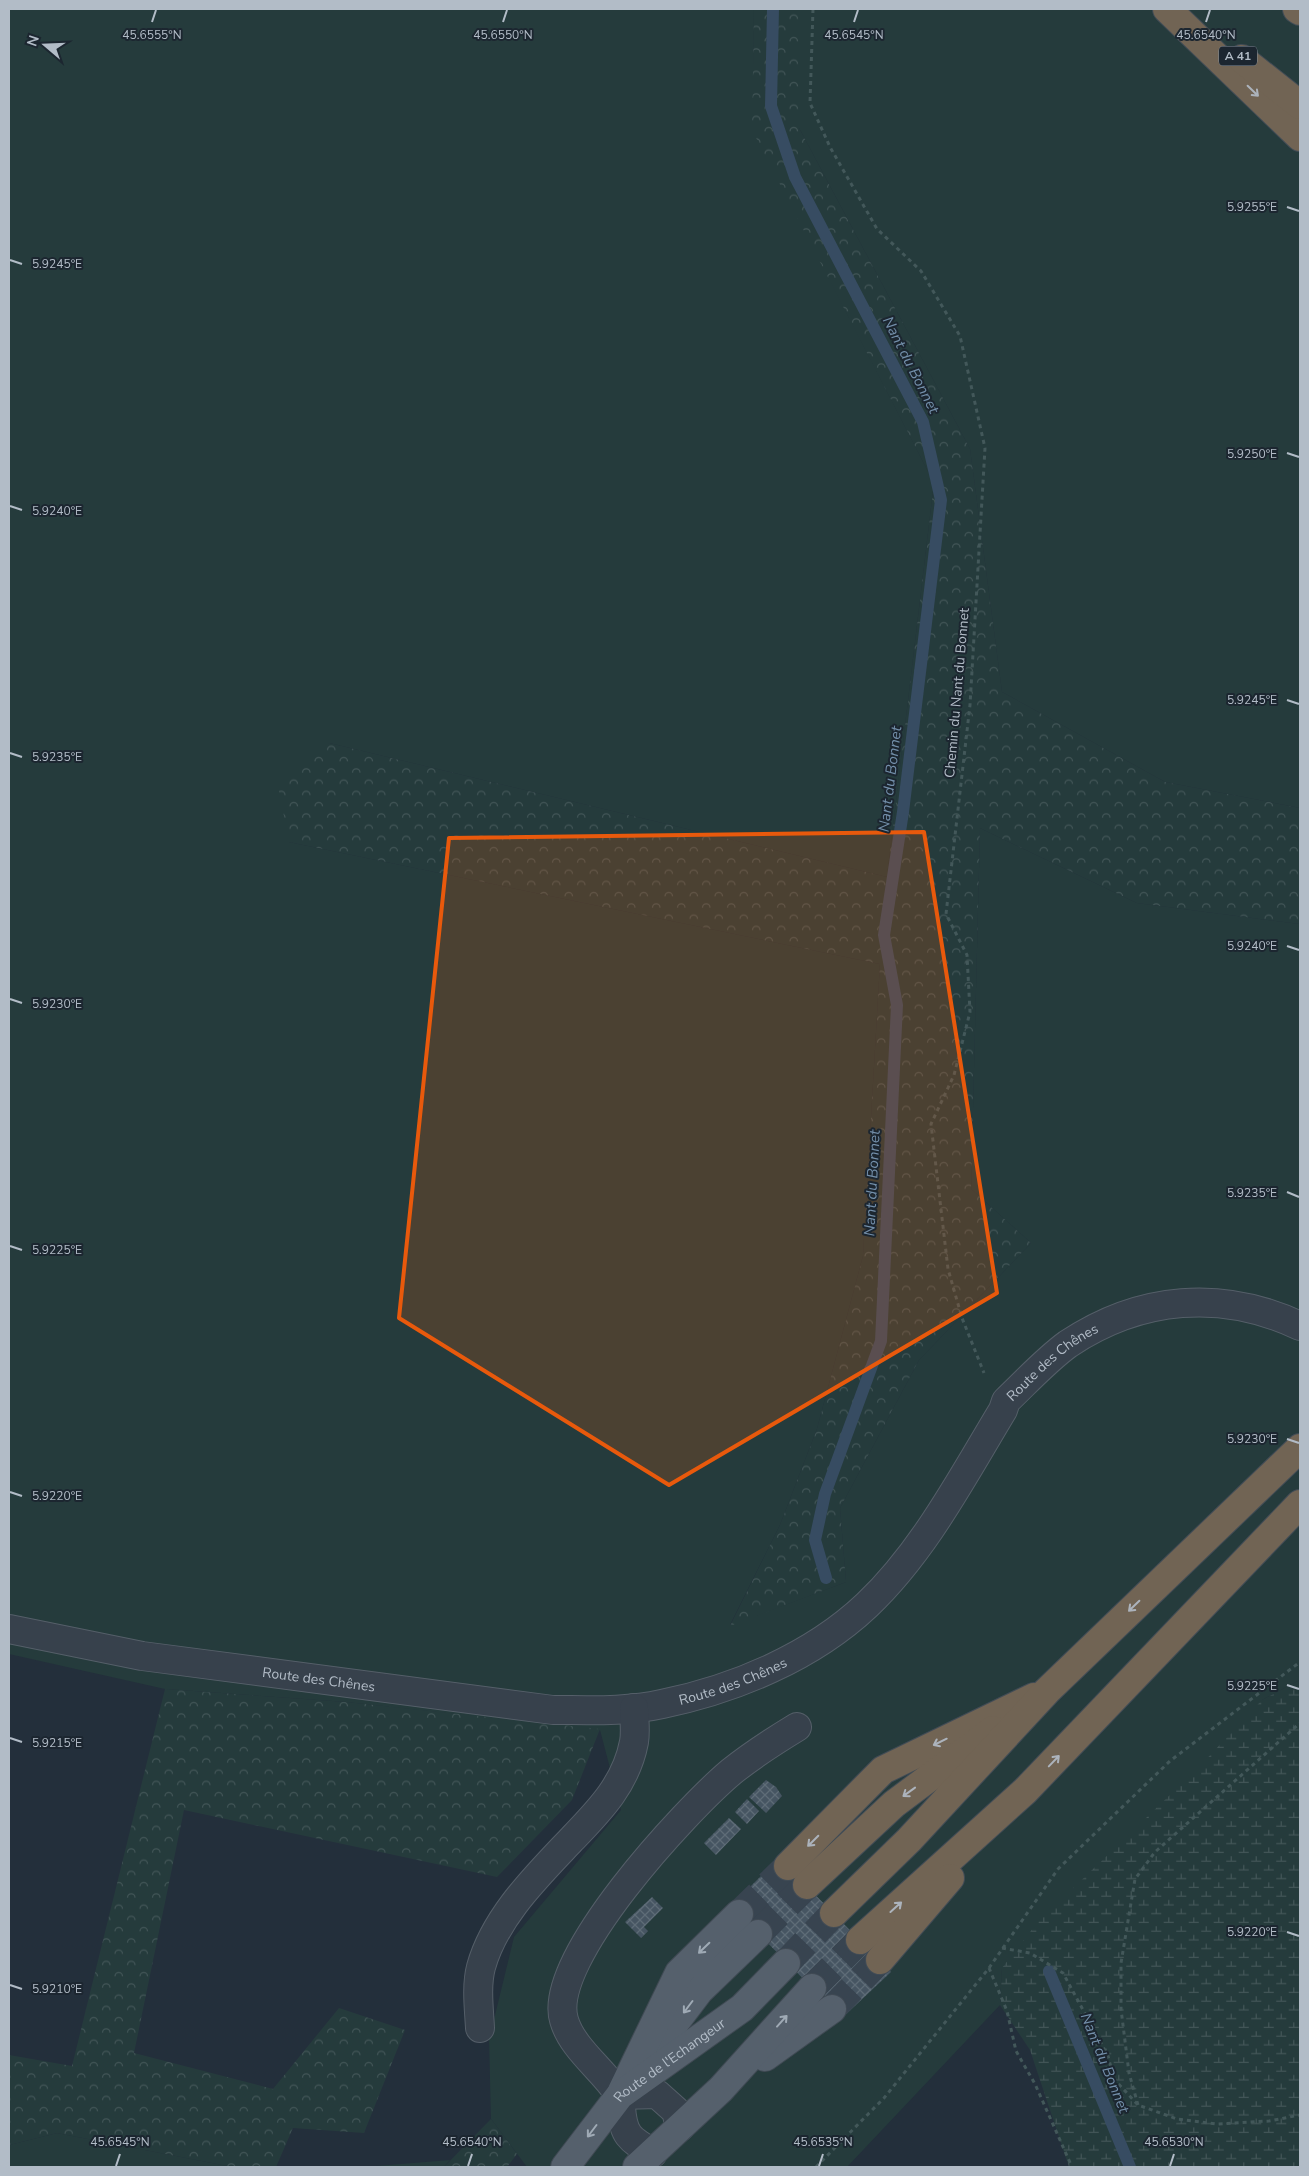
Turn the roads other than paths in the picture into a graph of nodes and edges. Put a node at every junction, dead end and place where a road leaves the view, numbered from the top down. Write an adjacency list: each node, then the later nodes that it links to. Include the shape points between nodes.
1 (1167, 9): 4 (highway, one-way to 4)
2 (1174, 9): 3 (highway, A 41)
3 (1300, 105)
4 (1300, 137)
5 (1300, 1326): 14 (street, Route des Chênes, via 1256,1310 1210,1301 1160,1305 1134,1311 1067,1345 1006,1401 937,1516 906,1560 867,1605 816,1644 772,1668 724,1687)
6 (1300, 1432): 10 (highway)
7 (1300, 1448): 10 (highway)
8 (1300, 1504): 12 (highway)
9 (1300, 1527): 12 (highway)
10 (1169, 1572): 13 (highway, one-way to 13)
11 (9, 1629): 14 (street, Route des Chênes, via 142,1656 553,1710)
12 (1161, 1651): 16 (highway, one-way to 12)
13 (1046, 1691): 17 (highway, one-way to 17, via 883,1770); 18 (highway, via 909,1840)
14 (634, 1708): 26 (street, via 634,1743 616,1788 599,1812 521,1896 491,1942 481,1968)
15 (797, 1728): 28 (street, via 761,1749 730,1773 667,1835 604,1916 568,1977 563,1998 563,2020 577,2044)
16 (1025, 1791): 21 (highway, one-way to 16); 22 (highway)
17 (797, 1875)
18 (834, 1913)
19 (739, 1914): 28 (main road, one-way to 28, via 679,1973)
20 (758, 1934): 28 (main road, one-way to 28, via 699,1991)
21 (860, 1940)
22 (880, 1960)
23 (786, 1963): 28 (main road, Route de l'Echangeur, via 742,2008)
24 (812, 1988): 27 (main road, one-way to 24)
25 (832, 2009): 27 (main road)
26 (480, 2028)
27 (721, 2089): 29 (main road)
28 (620, 2095): 29 (street, via 657,2094 676,2111); 30 (street, via 623,2128); 31 (main road, Route de l'Echangeur, one-way to 31)
29 (680, 2127): 30 (main road)
30 (645, 2160)
31 (565, 2167)

